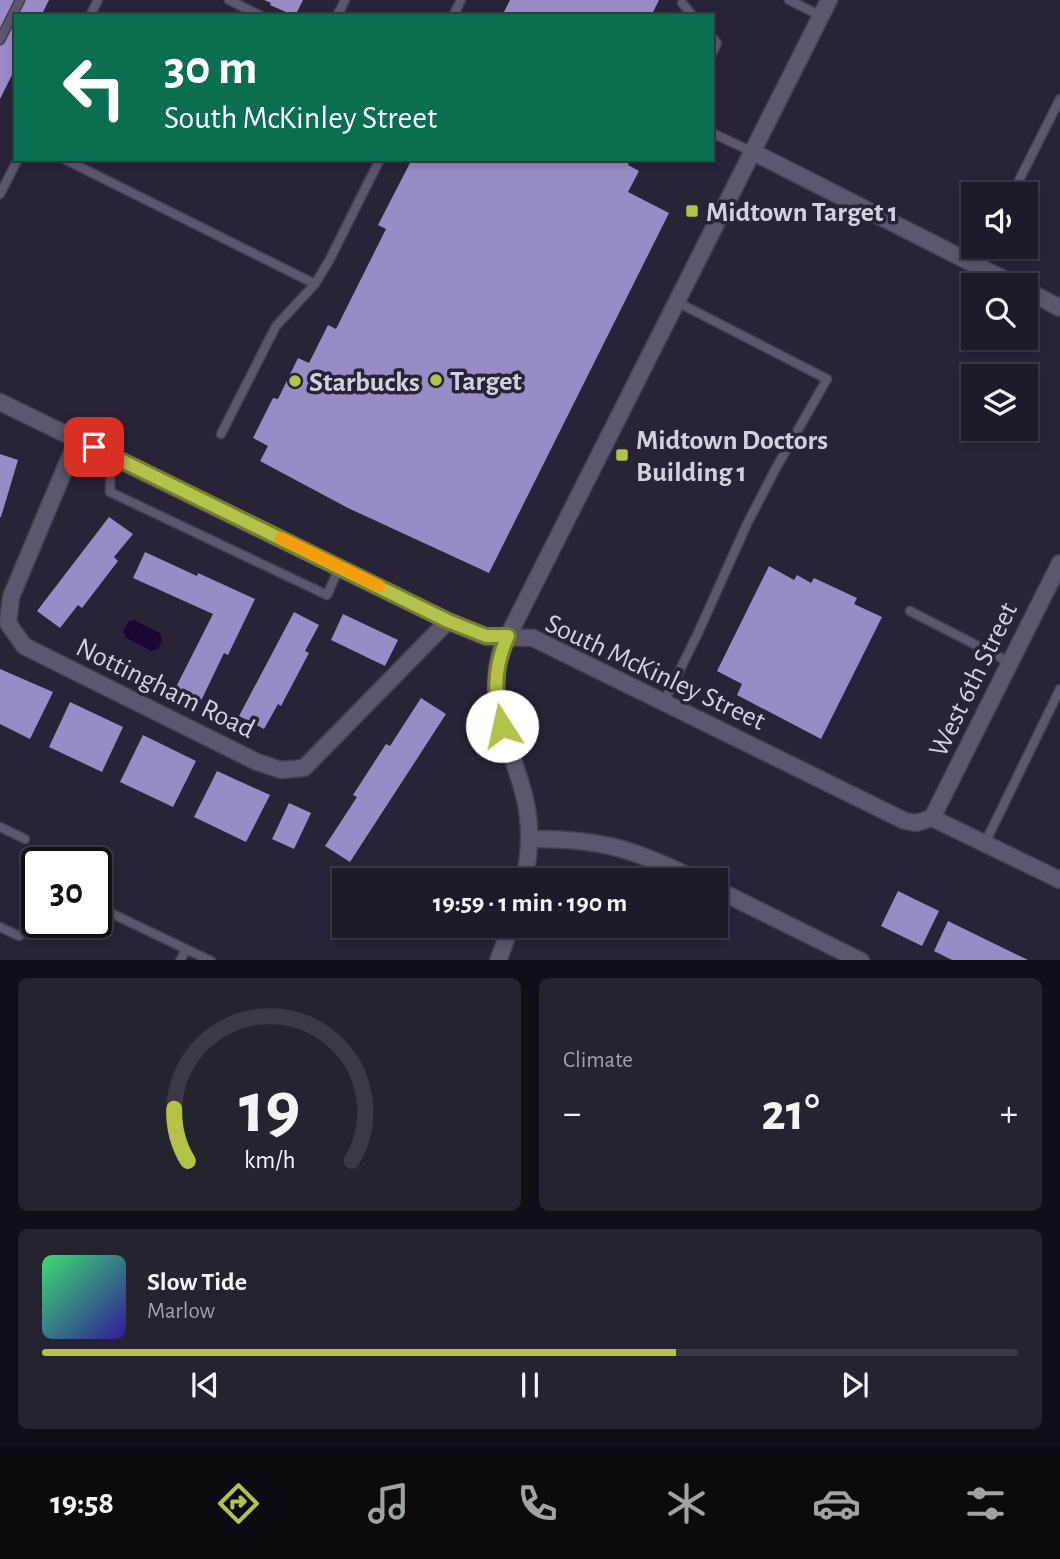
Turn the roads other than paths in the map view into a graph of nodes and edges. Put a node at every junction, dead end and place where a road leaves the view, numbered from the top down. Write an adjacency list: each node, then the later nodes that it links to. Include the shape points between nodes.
1 (20, 0): 9 (lane)
2 (229, 0): 6 (lane)
3 (789, 0): 8 (lane)
4 (829, 0): 8 (street)
5 (682, 3): 7 (lane)
6 (257, 14)
7 (691, 14)
8 (821, 16): 12 (street)
9 (0, 40)
10 (1060, 99): 16 (lane)
11 (714, 134): 12 (lane)
12 (752, 152): 19 (street); 23 (street)
13 (17, 161): 17 (lane)
14 (68, 161): 21 (lane)
15 (379, 161): 21 (lane)
16 (1018, 182)
17 (0, 194)
18 (978, 259): 19 (lane)
19 (975, 264): 20 (street)
20 (992, 273)
21 (315, 284): 26 (lane, via 276,326)
22 (1038, 296): 24 (street)
23 (677, 302): 34 (street); 37 (lane, via 827,379 747,524)
24 (1060, 308)
25 (0, 402): 27 (street, South McKinley Street)
26 (221, 434)
27 (77, 440): 28 (street, South McKinley Street); 33 (street, Nottingham Road, via 11,597 8,623 24,646 257,762 281,770 304,768)
28 (111, 455): 30 (street, South McKinley Street); 30 (lane, via 110,492 122,498 327,595)
29 (1060, 563): 31 (street, West 6th Street)
30 (340, 566): 33 (street, South McKinley Street)
31 (1054, 590): 35 (street, West 6th Street)
32 (910, 611): 35 (lane)
33 (448, 621): 34 (street, South McKinley Street, via 486,636)
34 (508, 636): 37 (street, South McKinley Street, via 533,638); 41 (street, via 498,663 497,710 525,799)
35 (1010, 662): 38 (street, West 6th Street)
36 (1060, 689): 42 (lane)
37 (664, 702): 38 (street, South McKinley Street, via 905,821)
38 (932, 818): 42 (street, South McKinley Street)
39 (0, 827): 40 (lane)
40 (25, 839)
41 (529, 839): 43 (street); 44 (street, via 618,846)
42 (985, 844): 45 (street, South McKinley Street)
43 (525, 868)
44 (672, 868)
45 (1060, 880)
46 (728, 896): 52 (street)
47 (112, 913): 51 (lane)
48 (0, 927): 49 (lane)
49 (21, 935)
50 (507, 938): 55 (street)
51 (186, 948): 53 (lane); 54 (lane)
52 (843, 957)
53 (180, 960)
54 (209, 960)
55 (498, 960)

